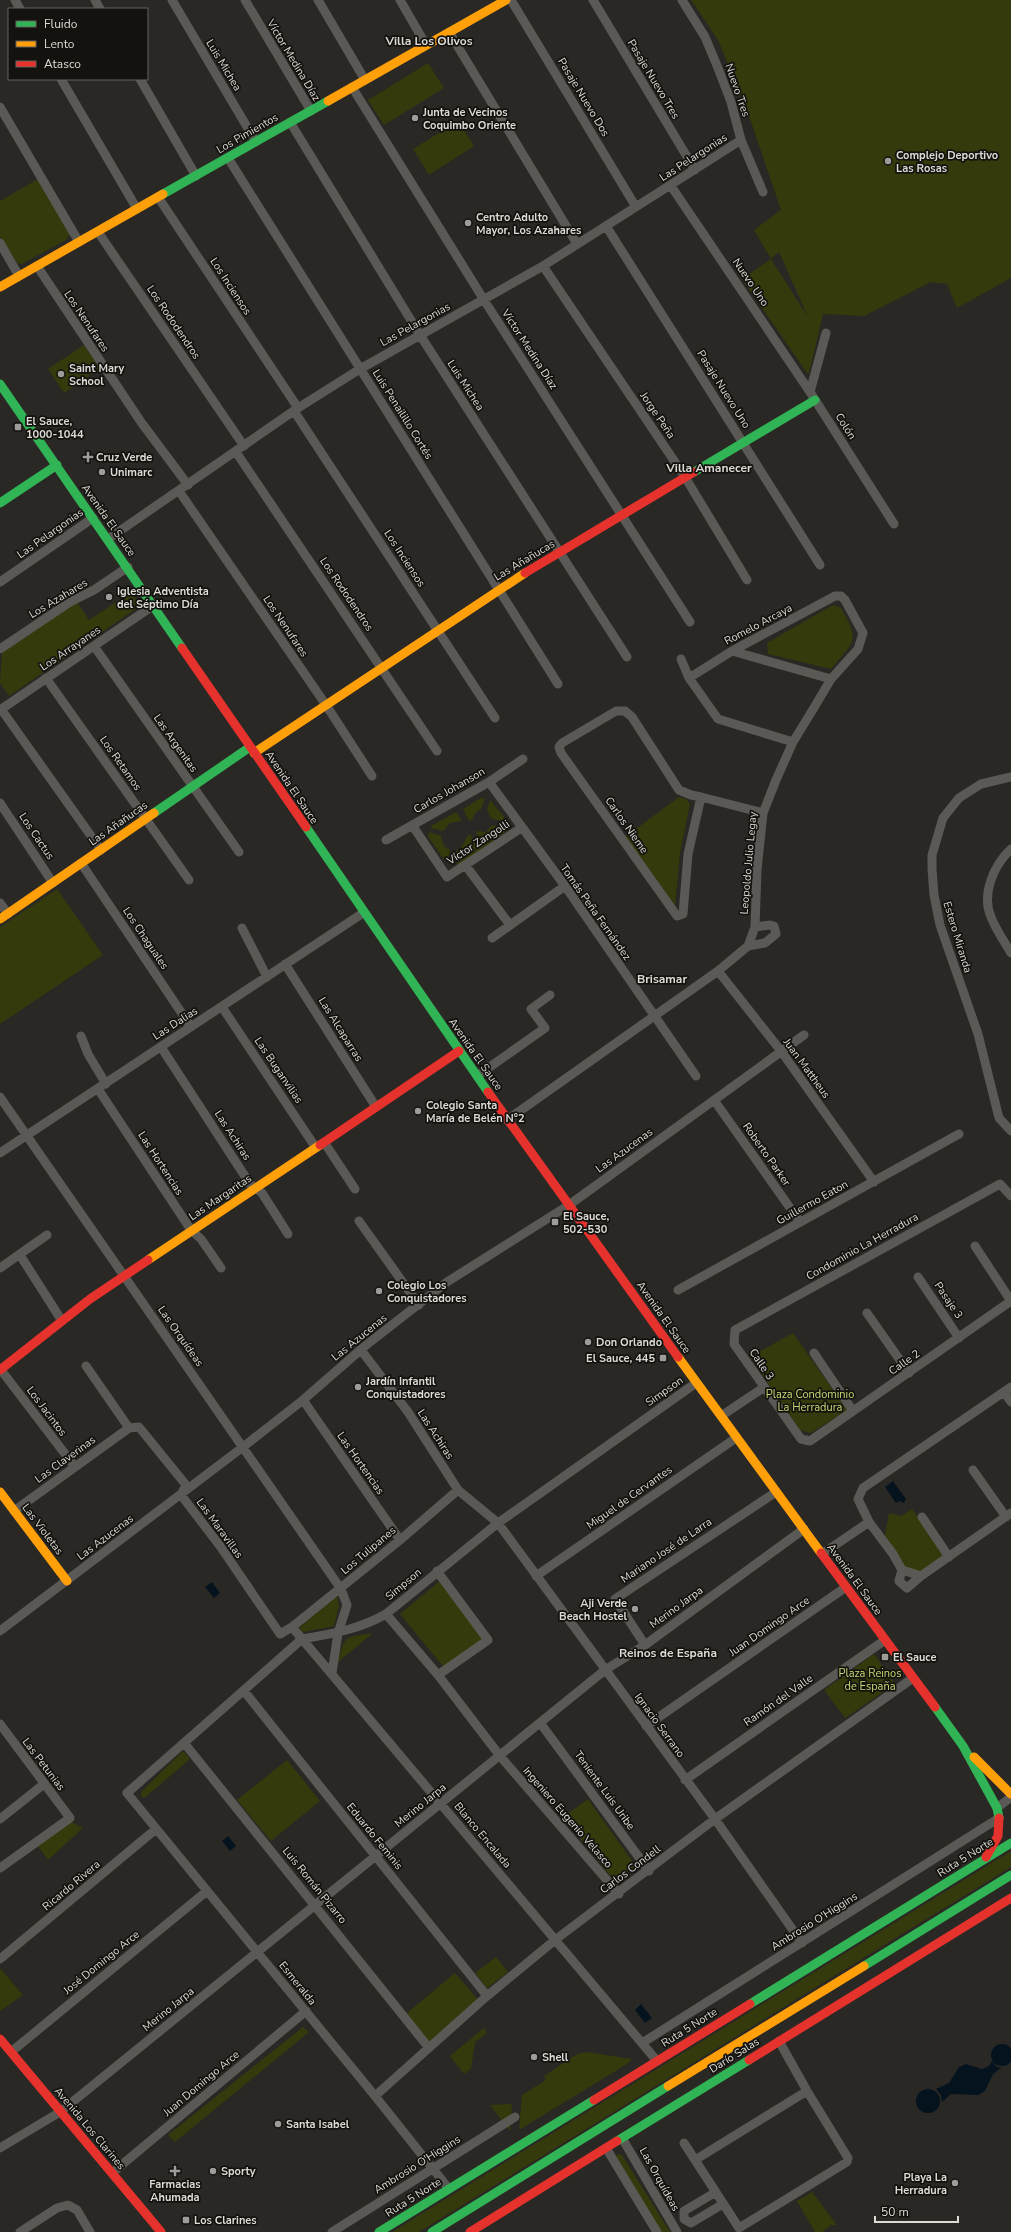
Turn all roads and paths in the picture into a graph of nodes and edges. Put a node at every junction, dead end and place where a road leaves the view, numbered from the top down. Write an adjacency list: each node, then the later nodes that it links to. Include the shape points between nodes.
1 (172, 0): 19 (street, Luis Michea)
2 (245, 0): 16 (street, Víctor Medina Díaz)
3 (318, 0): 13 (street)
4 (400, 0): 10 (street)
5 (506, 0): 9 (main road, Los Pimientos)
6 (511, 0): 26 (street, Pasaje Nuevo Dos)
7 (593, 0): 21 (street, Pasaje Nuevo Tres)
8 (682, 0): 18 (street, Nuevo Tres, via 705,37 731,102)
9 (449, 32): 10 (main road, Los Pimientos); 32 (street)
10 (426, 45): 13 (main road, Los Pimientos)
11 (62, 80): 27 (street)
12 (141, 80): 22 (street)
13 (365, 80): 14 (main road, Los Pimientos)
14 (352, 87): 16 (main road, Los Pimientos); 37 (street, Víctor Medina Díaz)
15 (0, 107): 30 (street)
16 (311, 111): 17 (main road, Los Pimientos)
17 (290, 122): 19 (main road, Los Pimientos); 39 (street, Luis Michea)
18 (742, 140): 21 (street, Las Pelargonias); 24 (street, Nuevo Tres)
19 (256, 142): 20 (main road, Los Pimientos)
20 (228, 158): 22 (main road, Los Pimientos); 40 (street, Luis Penailillo Cortés)
21 (695, 170): 23 (street, Las Pelargonias)
22 (196, 176): 25 (main road, Los Pimientos)
23 (671, 186): 26 (street, Las Pelargonias); 42 (street, Nuevo Uno)
24 (763, 192)
25 (158, 197): 27 (main road, Los Pimientos); 43 (street, Los Inciensos)
26 (636, 207): 28 (street, Las Pelargonias)
27 (137, 209): 29 (main road, Los Pimientos)
28 (606, 226): 32 (street, Las Pelargonias); 44 (street, Pasaje Nuevo Uno)
29 (98, 232): 30 (main road, Los Pimientos); 45 (street, Los Rododendros)
30 (79, 242): 33 (main road, Los Pimientos)
31 (0, 243): 35 (street)
32 (577, 244): 34 (street, Las Pelargonias)
33 (37, 266): 35 (main road, Los Pimientos); 49 (street, Los Nenufares, via 141,422)
34 (543, 266): 37 (street, Las Pelargonias); 48 (street, Jorge Peña)
35 (19, 276): 36 (main road, Los Pimientos)
36 (0, 287)
37 (484, 300): 39 (street, Las Pelargonias); 52 (street, Víctor Medina Díaz)
38 (826, 333): 42 (street)
39 (420, 335): 40 (street, Las Pelargonias); 56 (street, Luis Michea)
40 (360, 369): 43 (street, Las Pelargonias); 61 (street, Luis Penailillo Cortés)
41 (0, 384): 47 (main road, Avenida El Sauce)
42 (812, 396): 44 (main road, Las Añañucas); 54 (street, Colón)
43 (296, 410): 45 (street, Las Pelargonias); 65 (street, Los Inciensos)
44 (744, 442): 48 (main road, Las Añañucas); 57 (street, Pasaje Nuevo Uno)
45 (244, 446): 46 (street, Las Pelargonias)
46 (236, 452): 49 (street, Las Pelargonias); 71 (street, Los Rododendros)
47 (57, 465): 51 (main road); 53 (main road, Avenida El Sauce)
48 (685, 477): 52 (main road, Las Añañucas); 59 (street, Jorge Peña)
49 (188, 485): 50 (street, Las Pelargonias)
50 (179, 491): 55 (street, Las Pelargonias); 76 (street, Los Nenufares)
51 (0, 503)
52 (622, 515): 56 (main road, Las Añañucas); 64 (street, Víctor Medina Díaz)
53 (94, 518): 55 (main road, Avenida El Sauce); 60 (street, Las Pelargonias)
54 (894, 524)
55 (108, 539): 58 (main road, Avenida El Sauce)
56 (560, 552): 61 (main road, Las Añañucas); 69 (street, Luis Michea)
57 (820, 565)
58 (128, 567): 63 (main road, Avenida El Sauce); 67 (street, Los Azahares)
59 (747, 580)
60 (0, 582)
61 (499, 588): 65 (main road, Las Añañucas); 75 (street, Luis Penailillo Cortés)
62 (841, 596): 68 (street, Romelo Arcaya, via 835,596); 74 (street, Leopoldo Julio Legay, via 863,633 858,648)
63 (154, 606): 66 (street, Los Arrayanes); 80 (main road, Avenida El Sauce)
64 (690, 622)
65 (437, 630): 71 (main road, Las Añañucas); 78 (street, Los Inciensos)
66 (94, 646): 72 (street, Los Arrayanes); 86 (street, Las Argenitas)
67 (0, 649)
68 (732, 651): 73 (street, Romelo Arcaya); 74 (street)
69 (627, 657)
70 (681, 659): 73 (street)
71 (382, 667): 76 (main road, Las Añañucas); 81 (street, Los Rododendros)
72 (46, 678): 77 (street, Los Arrayanes); 90 (street, Los Retamos)
73 (689, 678): 79 (street, via 718,720)
74 (831, 679): 79 (street, Leopoldo Julio Legay)
75 (558, 684)
76 (326, 705): 80 (main road, Las Añañucas); 83 (street, Los Nenufares)
77 (2, 706): 95 (street)
78 (495, 718)
79 (793, 742): 89 (street, Leopoldo Julio Legay)
80 (252, 750): 86 (main road, Las Añañucas); 103 (main road, Avenida El Sauce)
81 (437, 751)
82 (523, 759): 85 (street, Carlos Johanson)
83 (372, 776)
84 (1011, 777): 130 (street, Estero Miranda, via 981,784 959,798 944,818 932,855 934,895 940,924 978,1034 999,1118)
85 (489, 782): 91 (street, Carlos Johanson); 92 (street, Tomás Peña Fernández)
86 (192, 787): 90 (main road, Las Añañucas); 96 (street, Las Argenitas)
87 (701, 797): 87 (street, Carlos Nieme, via 677,788 632,717 625,712 616,711 559,747 677,916 683,914 688,854); 89 (street)
88 (0, 803): 100 (street, Los Cactus)
89 (763, 813): 106 (street, Leopoldo Julio Legay)
90 (146, 819): 95 (main road, Las Añañucas); 99 (street, Los Retamos)
91 (412, 825): 93 (street, Carlos Johanson); 98 (street, Víctor Zangolli, via 447,877)
92 (521, 828): 98 (street, Víctor Zangolli); 101 (street, Tomás Peña Fernández)
93 (386, 840)
94 (1011, 848): 110 (street, via 996,868 987,897 990,916)
95 (101, 850): 97 (main road, Las Añañucas)
96 (239, 852)
97 (81, 863): 100 (main road, Las Añañucas); 117 (street, Los Chaguales)
98 (466, 866): 105 (street)
99 (189, 880)
100 (53, 883): 104 (main road, Las Añañucas)
101 (565, 886): 105 (street); 116 (street, Tomás Peña Fernández)
102 (0, 903): 104 (street)
103 (363, 913): 111 (street, Las Dalias); 121 (main road, Avenida El Sauce)
104 (4, 917)
105 (510, 925): 108 (street)
106 (755, 927): 109 (street, Leopoldo Julio Legay); 109 (street, Leopoldo Julio Legay, via 774,926 776,934 765,943)
107 (242, 928): 113 (street)
108 (492, 938)
109 (748, 946): 112 (street, Leopoldo Julio Legay)
110 (1011, 953)
111 (285, 964): 113 (street, Las Dalias); 128 (street, Las Alcaparras)
112 (718, 971): 116 (street, Leopoldo Julio Legay); 122 (street, Juan Mattheus)
113 (267, 977): 115 (street, Las Dalias)
114 (550, 995): 123 (street, via 530,1009 545,1028)
115 (222, 1006): 117 (street, Las Dalias); 134 (street, Las Buganvilias)
116 (654, 1015): 124 (street, Tomás Peña Fernández); 129 (street, Leopoldo Julio Legay)
117 (191, 1027): 120 (street, Las Dalias)
118 (804, 1035): 122 (street, Las Azucenas)
119 (81, 1036): 125 (street, Las Hortencias)
120 (161, 1047): 125 (street, Las Dalias); 137 (street, Las Achiras, via 250,1184)
121 (459, 1051): 123 (main road, Avenida El Sauce); 128 (main road, Las Margaritas)
122 (781, 1052): 127 (street, Las Azucenas); 136 (street, Juan Mattheus)
123 (477, 1076): 129 (main road, Avenida El Sauce)
124 (696, 1076)
125 (102, 1086): 132 (street, Las Dalias); 143 (street, Las Hortencias)
126 (0, 1097): 132 (street, Las Orquídeas)
127 (714, 1100): 140 (street, Las Azucenas); 142 (street, Roberto Parker)
128 (376, 1107): 133 (main road, Las Margaritas)
129 (508, 1120): 140 (main road, Avenida El Sauce)
130 (1011, 1131)
131 (959, 1134): 136 (street, Guillermo Eaton)
132 (27, 1136): 135 (street, Las Dalias); 150 (street, Las Orquídeas)
133 (324, 1142): 134 (main road, Las Margaritas); 138 (street)
134 (316, 1148): 137 (main road, Las Margaritas)
135 (0, 1154)
136 (874, 1182): 142 (street, Guillermo Eaton)
137 (256, 1187): 143 (main road, Las Margaritas); 144 (street, Las Achiras)
138 (356, 1189)
139 (1011, 1196): 157 (street, Condominio La Herradura, via 1000,1184)
140 (569, 1205): 154 (street, Las Azucenas, via 447,1282); 164 (main road, Avenida El Sauce)
141 (359, 1221): 154 (street)
142 (800, 1222): 152 (street, Guillermo Eaton)
143 (191, 1230): 149 (street, Las Hortencias, via 202,1239); 150 (main road, Las Margaritas)
144 (288, 1234)
145 (47, 1236): 147 (street)
146 (974, 1246): 153 (street)
147 (20, 1255): 148 (street); 156 (street)
148 (0, 1268)
149 (221, 1268)
150 (124, 1276): 156 (main road, Las Margaritas, via 90,1298); 174 (street, Las Orquídeas)
151 (918, 1277): 158 (street, Pasaje 3)
152 (678, 1290)
153 (1011, 1301): 158 (street, Calle 2)
154 (419, 1305): 159 (street, Las Azucenas)
155 (867, 1313): 163 (street)
156 (62, 1321): 162 (main road, Las Margaritas)
157 (735, 1330): 165 (street, Calle 3, via 734,1344)
158 (959, 1338): 163 (street, Calle 2)
159 (361, 1350): 167 (street, Las Azucenas); 177 (street, Las Achiras, via 408,1412)
160 (814, 1353): 169 (street)
161 (86, 1366): 171 (street)
162 (0, 1370): 175 (street, Los Jacintos)
163 (909, 1373): 169 (street, Calle 2)
164 (696, 1383): 170 (main road, Avenida El Sauce); 185 (street, Simpson)
165 (763, 1388): 170 (street); 173 (street, Calle 3, via 801,1439)
166 (1008, 1390): 168 (street); 184 (street, via 863,1488 858,1499)
167 (303, 1400): 174 (street, Las Azucenas); 187 (street, Las Hortencias)
168 (1011, 1402)
169 (853, 1411): 173 (street, Calle 2)
170 (720, 1416): 172 (main road, Avenida El Sauce)
171 (129, 1428): 175 (street, Las Claverinas); 180 (street, Las Maravillas, via 139,1427 186,1485)
172 (736, 1438): 179 (main road, Avenida El Sauce); 192 (street, Miguel de Cervantes)
173 (810, 1441)
174 (243, 1447): 180 (street, Las Azucenas); 196 (street, Las Orquídeas)
175 (75, 1467): 181 (street, Las Claverinas)
176 (973, 1470): 182 (street)
177 (458, 1490): 185 (street, Las Achiras); 187 (street, Los Tulipanes)
178 (0, 1492): 181 (main road, Las Violetas)
179 (776, 1492): 186 (main road, Avenida El Sauce); 203 (street, Mariano José de Larra, via 615,1599)
180 (181, 1495): 194 (street, Las Azucenas); 198 (street, Las Maravillas, via 220,1546 280,1634)
181 (14, 1511): 194 (main road, Las Violetas)
182 (1008, 1515): 189 (street)
183 (922, 1518): 189 (street)
184 (869, 1522): 188 (street); 190 (street, via 894,1554)
185 (498, 1523): 191 (street, Simpson); 192 (street, Ignacio Serrano)
186 (804, 1529): 188 (main road, Avenida El Sauce); 203 (street, Merino Jarpa)
187 (400, 1540): 196 (street, Los Tulipanes)
188 (822, 1554): 195 (main road, Avenida El Sauce)
189 (949, 1557): 193 (street)
190 (902, 1570): 193 (street); 193 (street, via 898,1581 907,1588)
191 (437, 1571): 197 (street, Simpson); 206 (street, via 488,1640)
192 (536, 1576): 204 (street, Ignacio Serrano)
193 (921, 1576)
194 (67, 1581): 199 (street, Las Azucenas)
195 (846, 1587): 202 (main road, Avenida El Sauce); 210 (street, Juan Domingo Arce)
196 (341, 1589): 198 (street, Los Tulipanes); 200 (street, via 348,1605)
197 (386, 1614): 200 (street, Simpson, via 370,1623); 206 (street, Ingeniero Eugenio Velasco)
198 (292, 1627): 201 (street)
199 (0, 1631)
200 (338, 1633): 201 (street, Simpson); 205 (street)
201 (302, 1639): 205 (street); 208 (street)
202 (885, 1640): 207 (main road, Avenida El Sauce); 215 (street, Ramón del Valle)
203 (645, 1644): 204 (street, Merino Jarpa)
204 (605, 1670): 209 (street, Merino Jarpa); 210 (street, Ignacio Serrano)
205 (332, 1673): 218 (street, Blanco Encalada)
206 (438, 1675): 214 (street, Ingeniero Eugenio Velasco)
207 (913, 1678): 213 (main road, Avenida El Sauce); 220 (street, Carlos Condell)
208 (244, 1691): 212 (street); 225 (street, Eduardo Feminis)
209 (541, 1724): 214 (street, Merino Jarpa); 228 (street, Teniente Luis Uribe)
210 (646, 1726): 215 (street, Ignacio Serrano)
211 (1, 1729): 216 (street, Las Petunias)
212 (185, 1744): 223 (street, Esmeralda, via 126,1793); 233 (street, Luis Román Pizarro)
213 (963, 1746): 217 (main road, Avenida El Sauce); 219 (main road, Avenida El Sauce)
214 (500, 1756): 218 (street, Merino Jarpa); 231 (street, Ingeniero Eugenio Velasco)
215 (685, 1780): 220 (street, Ignacio Serrano)
216 (44, 1784): 221 (street); 227 (street, Las Petunias, via 70,1818)
217 (1011, 1796): 219 (street)
218 (441, 1804): 225 (street, Merino Jarpa); 234 (street, Blanco Encalada)
219 (997, 1808): 222 (main road, Avenida El Sauce)
220 (715, 1819): 228 (street, Carlos Condell); 235 (street, Ignacio Serrano)
221 (0, 1820)
222 (1003, 1820): 226 (main road, Avenida El Sauce); 235 (street, Ambrosio O'Higgins)
223 (156, 1830): 230 (street, Esmeralda); 237 (street, Ricardo Rivera)
224 (1011, 1843): 226 (main road, Ruta 5 Norte)
225 (376, 1857): 233 (street, Merino Jarpa); 238 (street, Eduardo Feminis)
226 (986, 1858): 245 (main road, Ruta 5 Norte)
227 (0, 1868)
228 (649, 1871): 231 (street, Carlos Condell)
229 (1011, 1875): 267 (main road)
230 (207, 1891): 236 (street, Esmeralda); 244 (street, José Domingo Arce)
231 (618, 1894): 234 (street, Carlos Condell)
232 (1011, 1898): 241 (main road, Darío Salas)
233 (316, 1906): 236 (street, Merino Jarpa); 242 (street, Luis Román Pizarro)
234 (555, 1940): 238 (street, Carlos Condell); 243 (street, Blanco Encalada)
235 (802, 1943): 243 (street, Ambrosio O'Higgins)
236 (258, 1953): 239 (street, Esmeralda); 248 (street, Merino Jarpa)
237 (0, 1959)
238 (488, 1996): 247 (street, Carlos Condell)
239 (306, 2011): 247 (street, Esmeralda); 256 (street, Juan Domingo Arce)
240 (0, 2039): 244 (main road, Avenida Los Clarines)
241 (779, 2041): 246 (street); 250 (main road, Darío Salas)
242 (425, 2043)
243 (642, 2043): 245 (street, Blanco Encalada)
244 (11, 2052): 248 (main road, Avenida Los Clarines)
245 (657, 2061): 257 (main road, Ruta 5 Norte)
246 (807, 2091): 254 (street); 259 (street, via 848,2158 847,2162 739,2228)
247 (375, 2096): 255 (street, Esmeralda)
248 (60, 2112): 252 (street, Merino Jarpa); 256 (main road, Avenida Los Clarines)
249 (515, 2117): 255 (street, Ambrosio O'Higgins)
250 (622, 2138): 253 (main road, Darío Salas); 261 (street, Las Orquídeas)
251 (684, 2143): 254 (street)
252 (0, 2148)
253 (606, 2148): 268 (main road, Darío Salas); 269 (street)
254 (695, 2160): 258 (street)
255 (433, 2169): 257 (street, Esmeralda); 265 (street, Ambrosio O'Higgins)
256 (112, 2173): 264 (main road, Avenida Los Clarines)
257 (449, 2189): 266 (main road, Ruta 5 Norte)
258 (716, 2192): 259 (street); 260 (street, via 684,2211)
259 (724, 2204): 260 (street, via 692,2223)
260 (684, 2219): 261 (street)
261 (675, 2229)
262 (20, 2232): 263 (street, via 57,2208 68,2205 77,2210)
263 (90, 2232)
264 (161, 2232)
265 (332, 2232)
266 (379, 2232)
267 (432, 2232)
268 (470, 2232)
269 (657, 2232)

